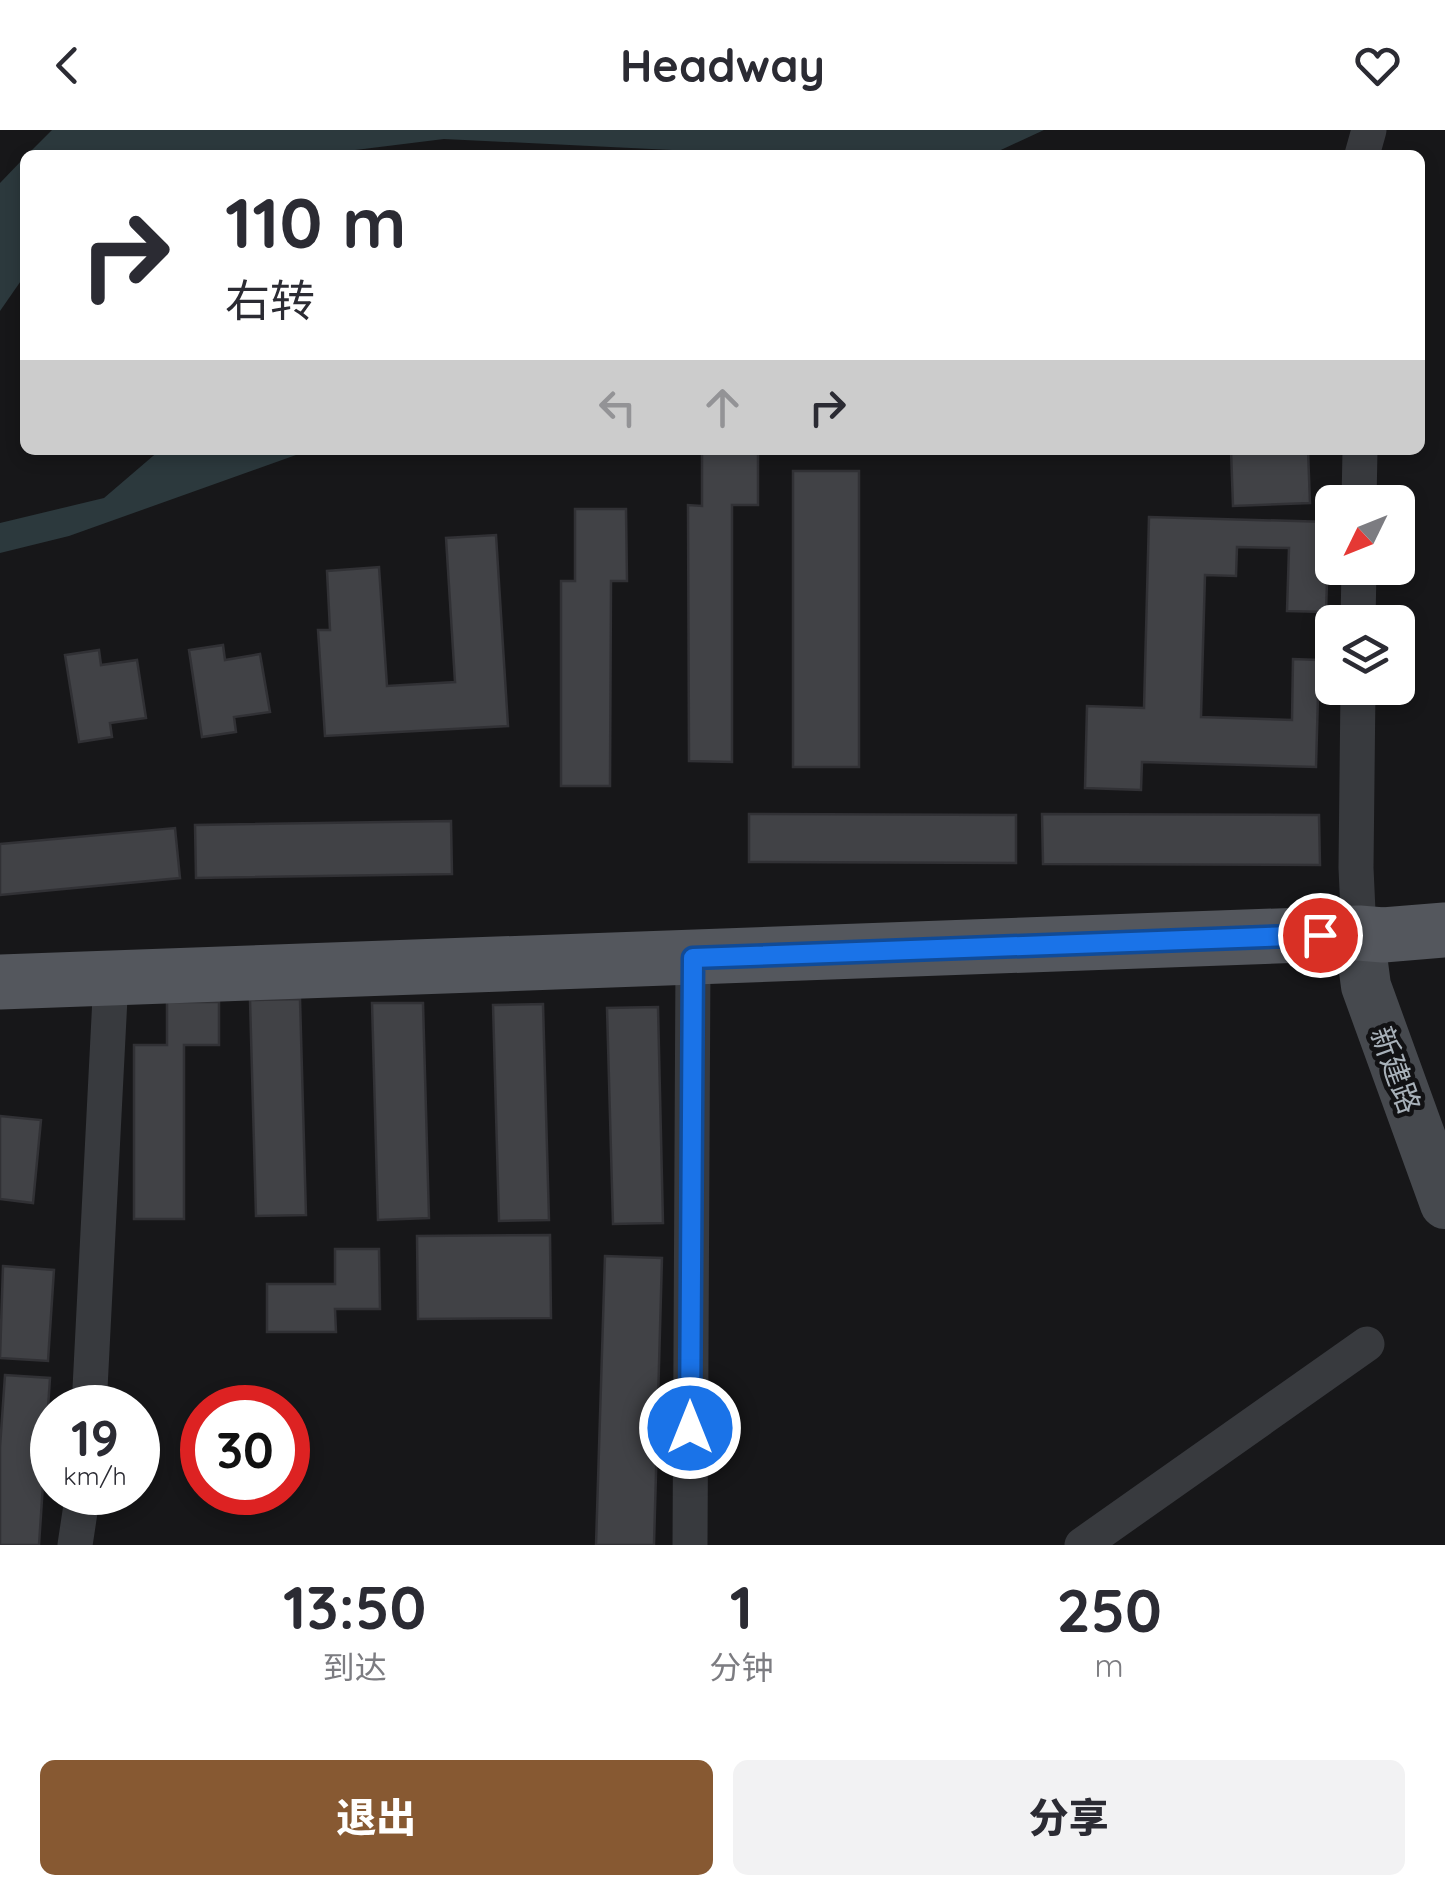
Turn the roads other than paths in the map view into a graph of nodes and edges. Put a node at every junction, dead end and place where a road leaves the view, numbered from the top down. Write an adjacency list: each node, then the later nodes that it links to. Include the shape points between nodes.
1 (1360, 455): 2 (street)
2 (1359, 485)
3 (1358, 705): 5 (street, via 1356,868)
4 (1445, 933): 5 (main road)
5 (1371, 934): 6 (main road); 9 (main road, 新建路); 10 (main road, 新建路, via 1366,986)
6 (693, 958): 7 (main road); 15 (street)
7 (111, 978): 8 (main road); 12 (street)
8 (0, 982)
9 (1445, 1110)
10 (1445, 1204)
11 (1367, 1344): 16 (street)
12 (90, 1385)
13 (80, 1515): 14 (street)
14 (74, 1545)
15 (690, 1545)
16 (1082, 1545)

